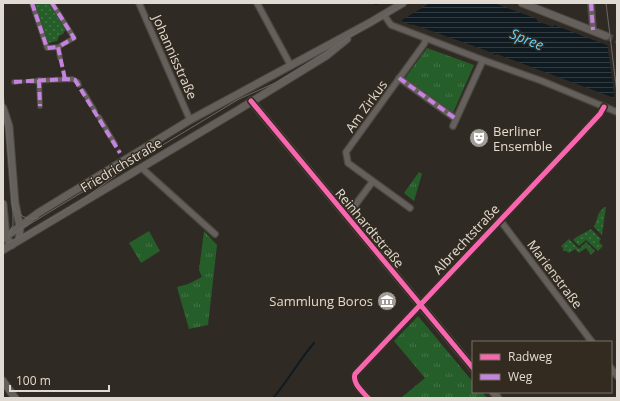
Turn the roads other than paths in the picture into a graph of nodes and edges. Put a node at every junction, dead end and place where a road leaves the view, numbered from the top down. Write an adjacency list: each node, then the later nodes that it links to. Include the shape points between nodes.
1 (32, 3): 13 (street, via 47,48)
2 (52, 3): 13 (street, via 74,38)
3 (257, 3): 16 (street)
4 (404, 3): 8 (main road, Friedrichstraße)
5 (522, 3): 10 (main road)
6 (591, 3): 10 (street)
7 (141, 4): 34 (street, Johannisstraße)
8 (384, 15): 9 (main road, Friedrichstraße); 12 (street, via 391,25)
9 (377, 19): 16 (main road, Friedrichstraße); 25 (main road, Friedrichstraße, via 326,56)
10 (593, 30): 11 (main road)
11 (606, 36)
12 (426, 39): 15 (street); 18 (street, Am Zirkus)
13 (58, 47): 14 (street)
14 (60, 58)
15 (482, 60): 27 (street); 33 (street)
16 (291, 66): 24 (main road, Friedrichstraße)
17 (64, 73): 19 (street)
18 (399, 78): 33 (street); 38 (street, Am Zirkus, via 346,152 348,163)
19 (65, 79): 20 (street); 22 (street, via 75,80)
20 (39, 80): 21 (street); 26 (street)
21 (32, 81)
22 (79, 85)
23 (83, 91): 29 (street)
24 (245, 91): 25 (main road); 34 (main road, Friedrichstraße)
25 (251, 101): 37 (main road, Friedrichstraße); 41 (main road, Reinhardtstraße)
26 (40, 106)
27 (604, 107): 31 (street); 42 (street, Albrechtstraße, via 593,122)
28 (3, 108): 30 (main road)
29 (95, 111)
30 (3, 112): 43 (main road, via 9,126 15,203)
31 (617, 112)
32 (98, 117): 36 (street)
33 (456, 119): 35 (street)
34 (190, 120): 43 (main road, Friedrichstraße, via 38,213)
35 (453, 126)
36 (115, 144)
37 (142, 167): 44 (street); 46 (main road, Friedrichstraße)
38 (373, 181): 40 (street, Am Zirkus); 41 (street)
39 (3, 204): 45 (main road)
40 (410, 208)
41 (346, 215): 49 (main road, Reinhardtstraße)
42 (500, 220): 49 (street, Albrechtstraße); 50 (street, Marienstraße)
43 (20, 227): 45 (main road, Friedrichstraße); 46 (main road)
44 (215, 234)
45 (5, 238): 47 (main road)
46 (19, 240): 47 (main road, Friedrichstraße)
47 (12, 245): 48 (main road, Friedrichstraße)
48 (3, 250)
49 (420, 304): 51 (main road, Reinhardtstraße); 54 (street, Albrechtstraße, via 355,374 355,382)
50 (591, 341)
51 (472, 367)
52 (3, 381): 53 (main road)
53 (15, 398)
54 (368, 398)

